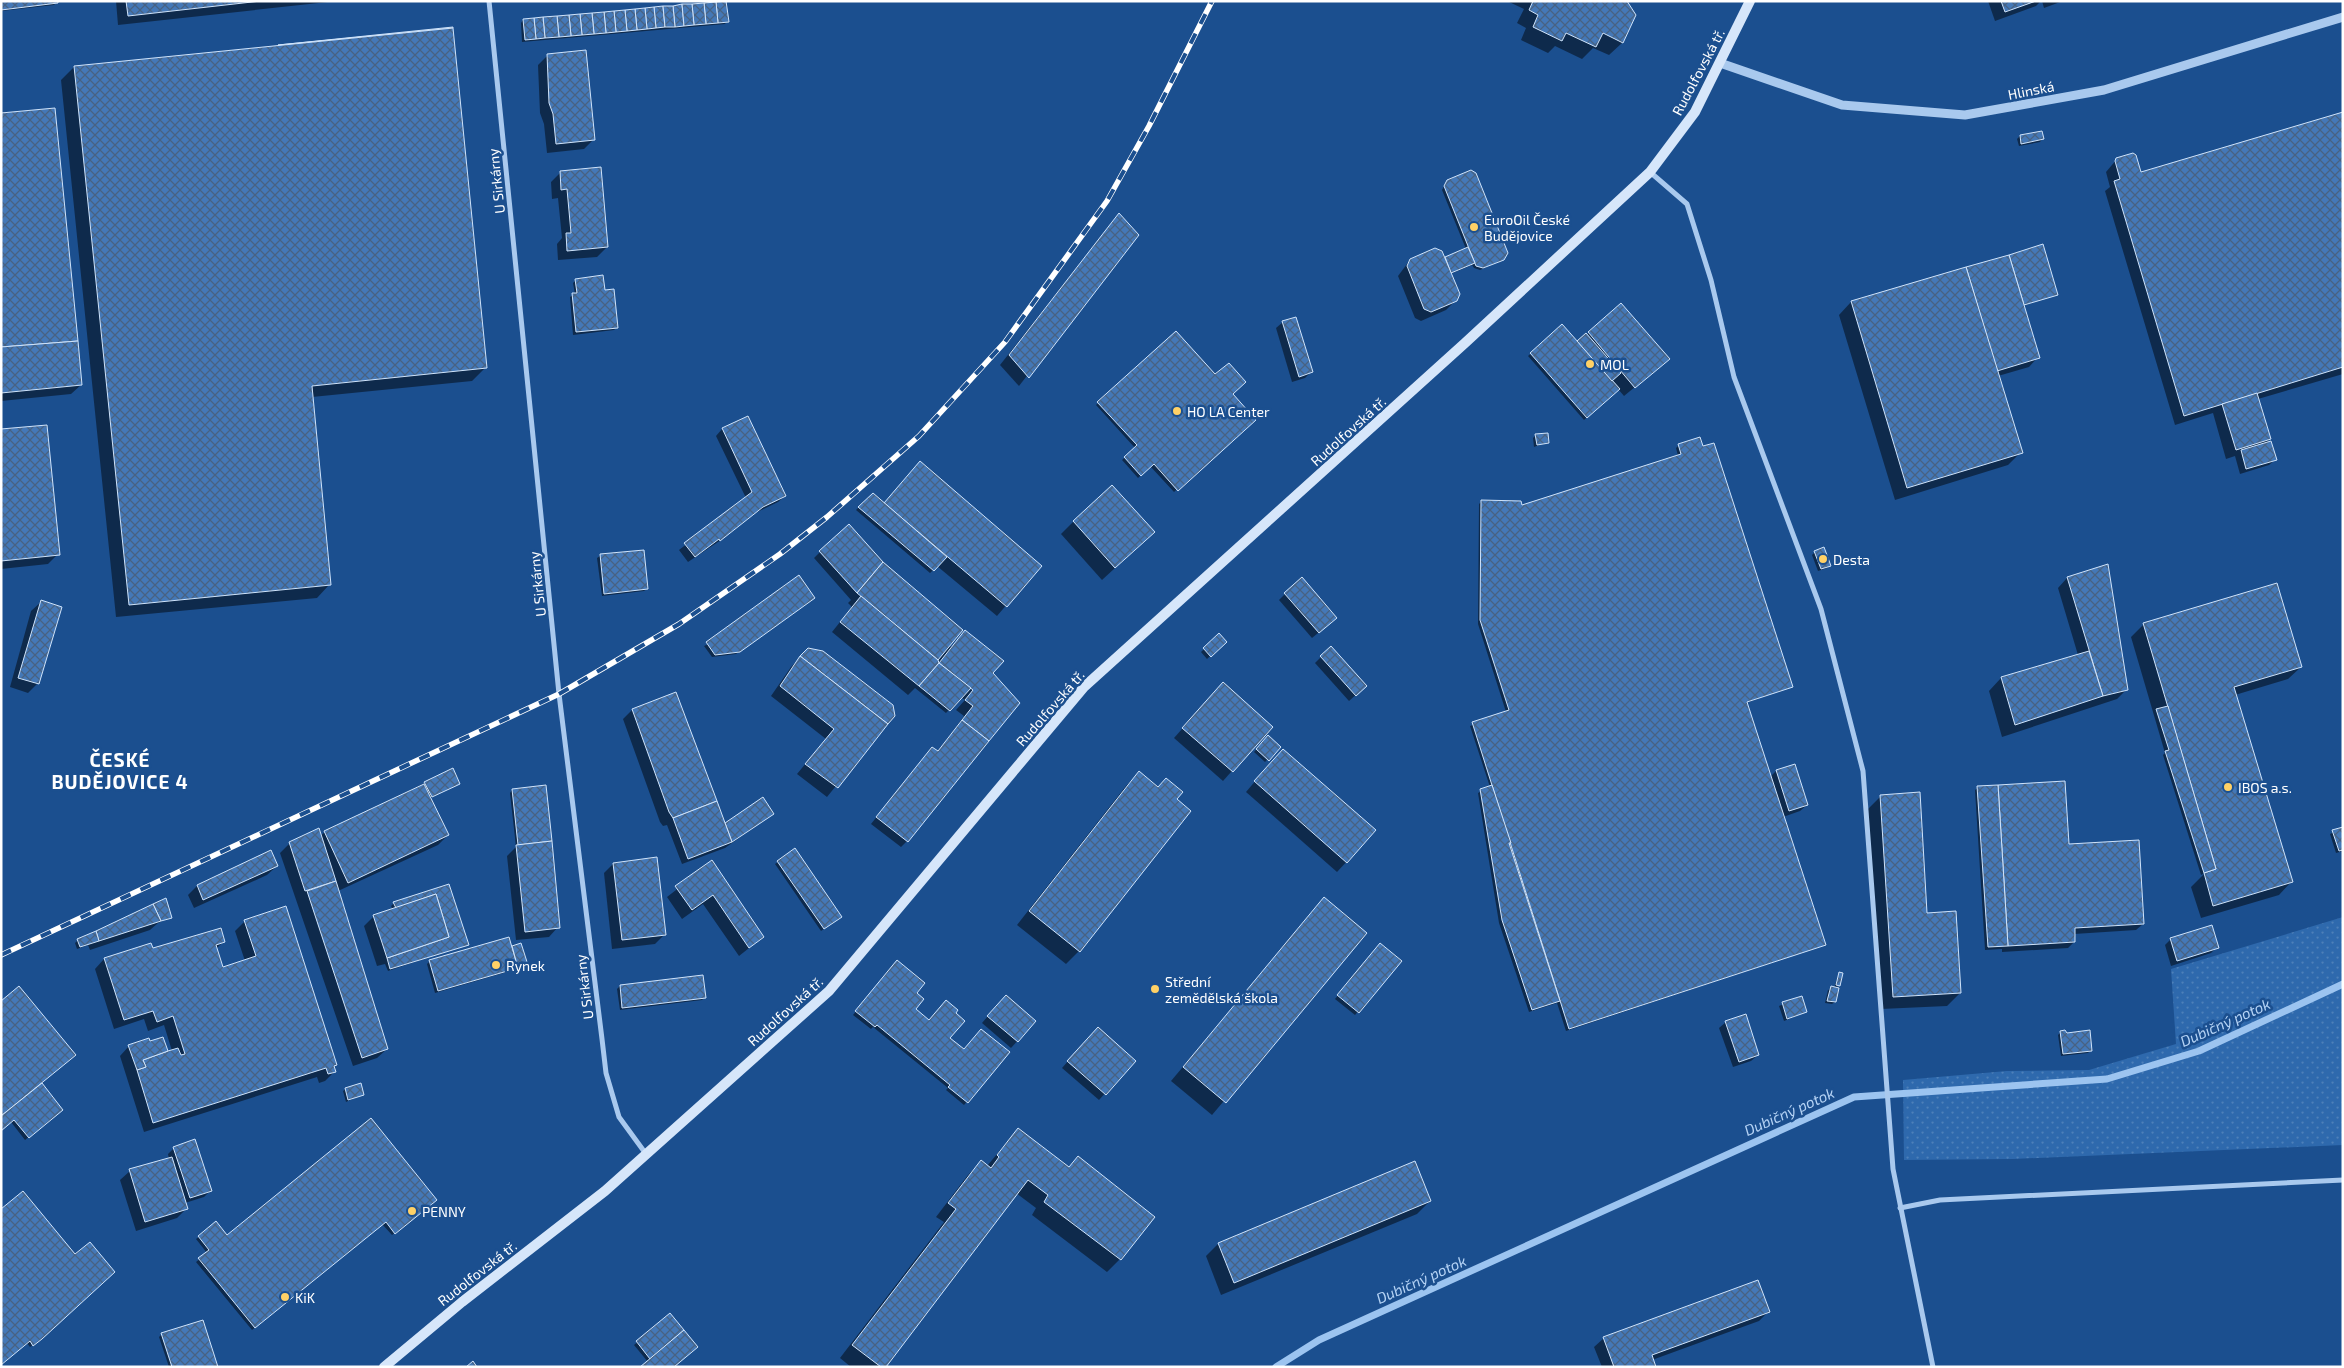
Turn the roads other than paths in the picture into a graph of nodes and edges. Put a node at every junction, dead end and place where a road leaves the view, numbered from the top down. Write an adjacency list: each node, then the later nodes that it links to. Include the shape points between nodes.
1 (489, 1): 6 (street, U Sirkárny, via 560,694 606,1073 619,1117)
2 (1750, 1): 4 (main road, Rudolfovská tř.)
3 (2343, 18): 4 (street, Hlinská, via 2104,90 1965,115 1842,105)
4 (1720, 63): 5 (main road, Rudolfovská tř., via 1695,112)
5 (1650, 172): 6 (main road, Rudolfovská tř., via 1084,687 829,992); 8 (street, via 1687,204 1712,280 1734,377 1821,608 1863,771 1893,1169)
6 (646, 1154): 9 (main road, Rudolfovská tř., via 605,1191)
7 (2343, 1180): 8 (street, via 1940,1200)
8 (1900, 1208): 10 (street)
9 (384, 1367)
10 (1933, 1367)

